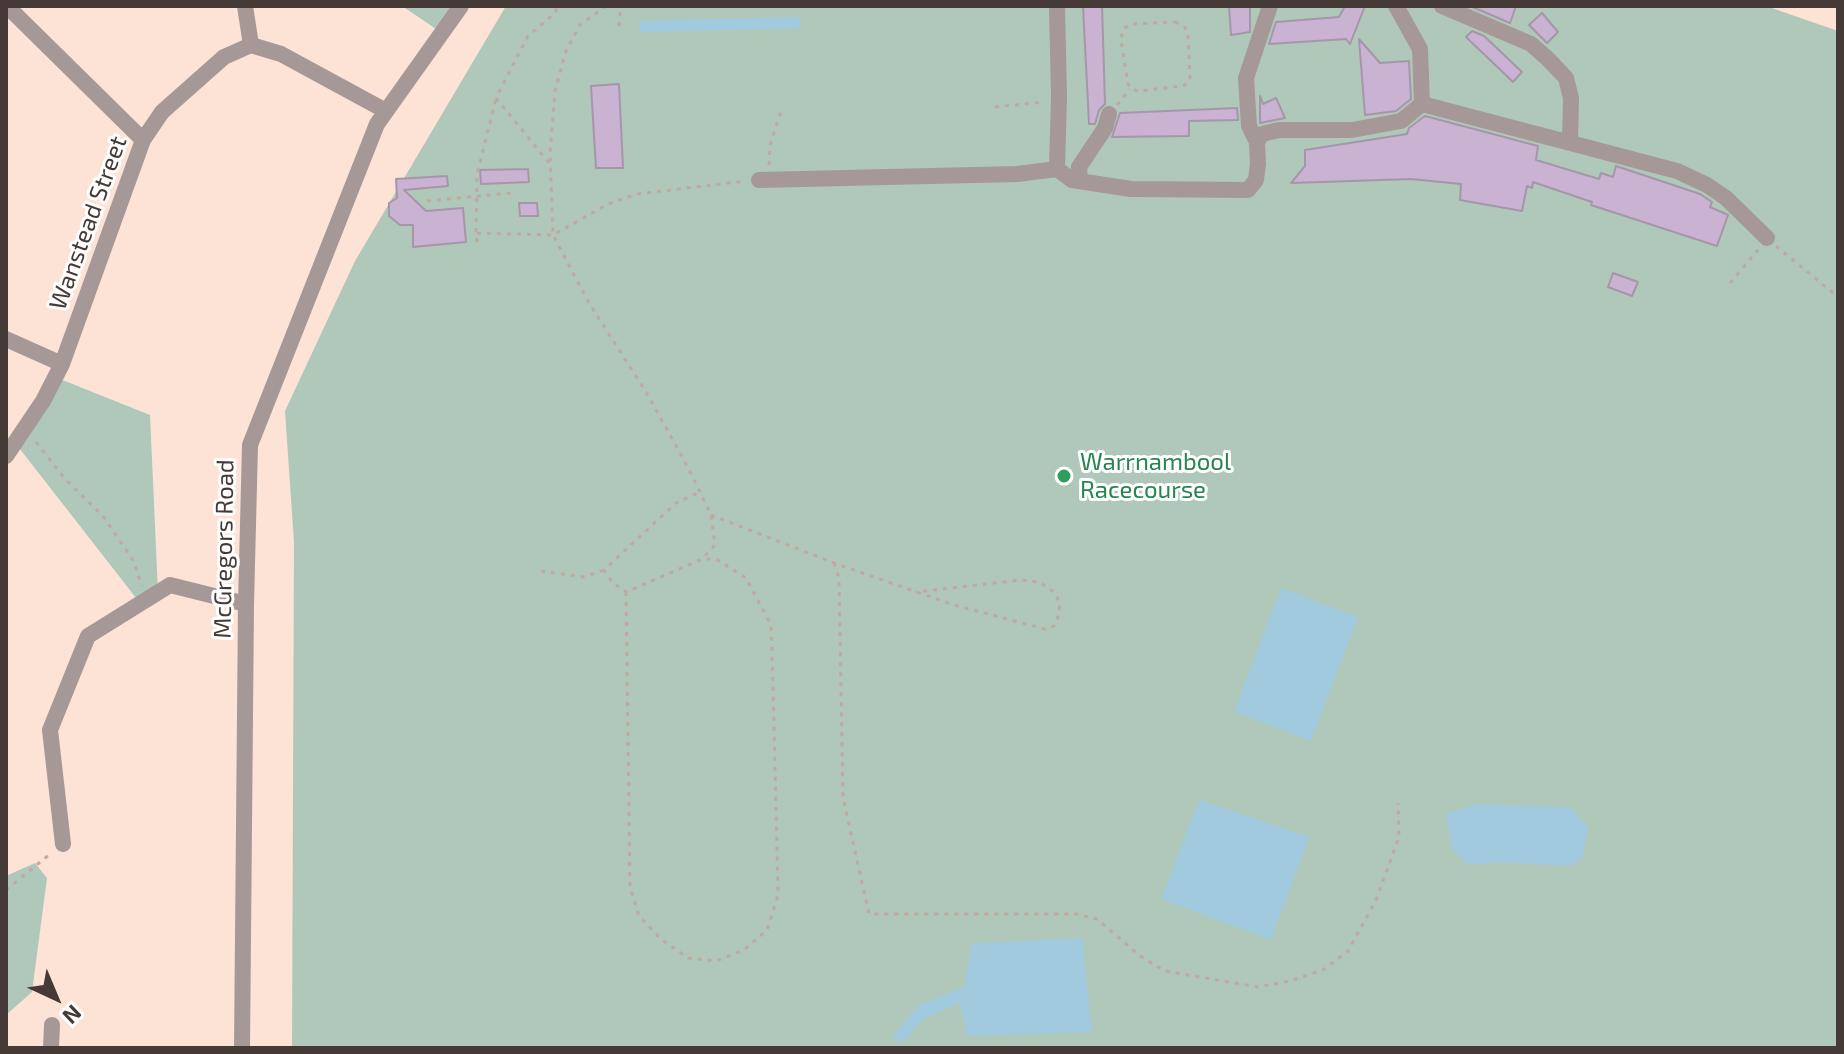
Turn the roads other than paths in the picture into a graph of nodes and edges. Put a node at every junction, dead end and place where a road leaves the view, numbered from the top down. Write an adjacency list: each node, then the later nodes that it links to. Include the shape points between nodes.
1 (245, 6): 8 (street)
2 (461, 6): 10 (street, McGregors Road)
3 (1057, 6): 15 (street)
4 (1270, 6): 13 (street, via 1246,78 1249,126)
5 (1396, 6): 9 (street, via 1420,49)
6 (1442, 6): 14 (street, via 1531,44 1566,78)
7 (14, 13): 12 (street)
8 (251, 45): 10 (street, via 281,54); 12 (street, Wanstead Street, via 224,57 162,112)
9 (1422, 104): 13 (street, via 1401,121 1352,130 1279,130 1262,134); 14 (street)
10 (386, 111): 22 (street, McGregors Road, via 250,445)
11 (1109, 114): 17 (street, via 1079,167)
12 (143, 140): 20 (street, Wanstead Street)
13 (1257, 142): 17 (street, via 1256,180 1248,190 1131,189)
14 (1570, 142): 18 (street, via 1665,167 1707,185)
15 (1057, 169): 16 (street); 17 (street)
16 (759, 180)
17 (1080, 181)
18 (1767, 238)
19 (6, 339): 20 (street)
20 (62, 364): 21 (street, Wanstead Street)
21 (6, 456)
22 (246, 604): 23 (street, via 170,585 88,636 50,730); 26 (street, McGregors Road)
23 (63, 844)
24 (52, 1025): 25 (street)
25 (51, 1048)
26 (242, 1048)

